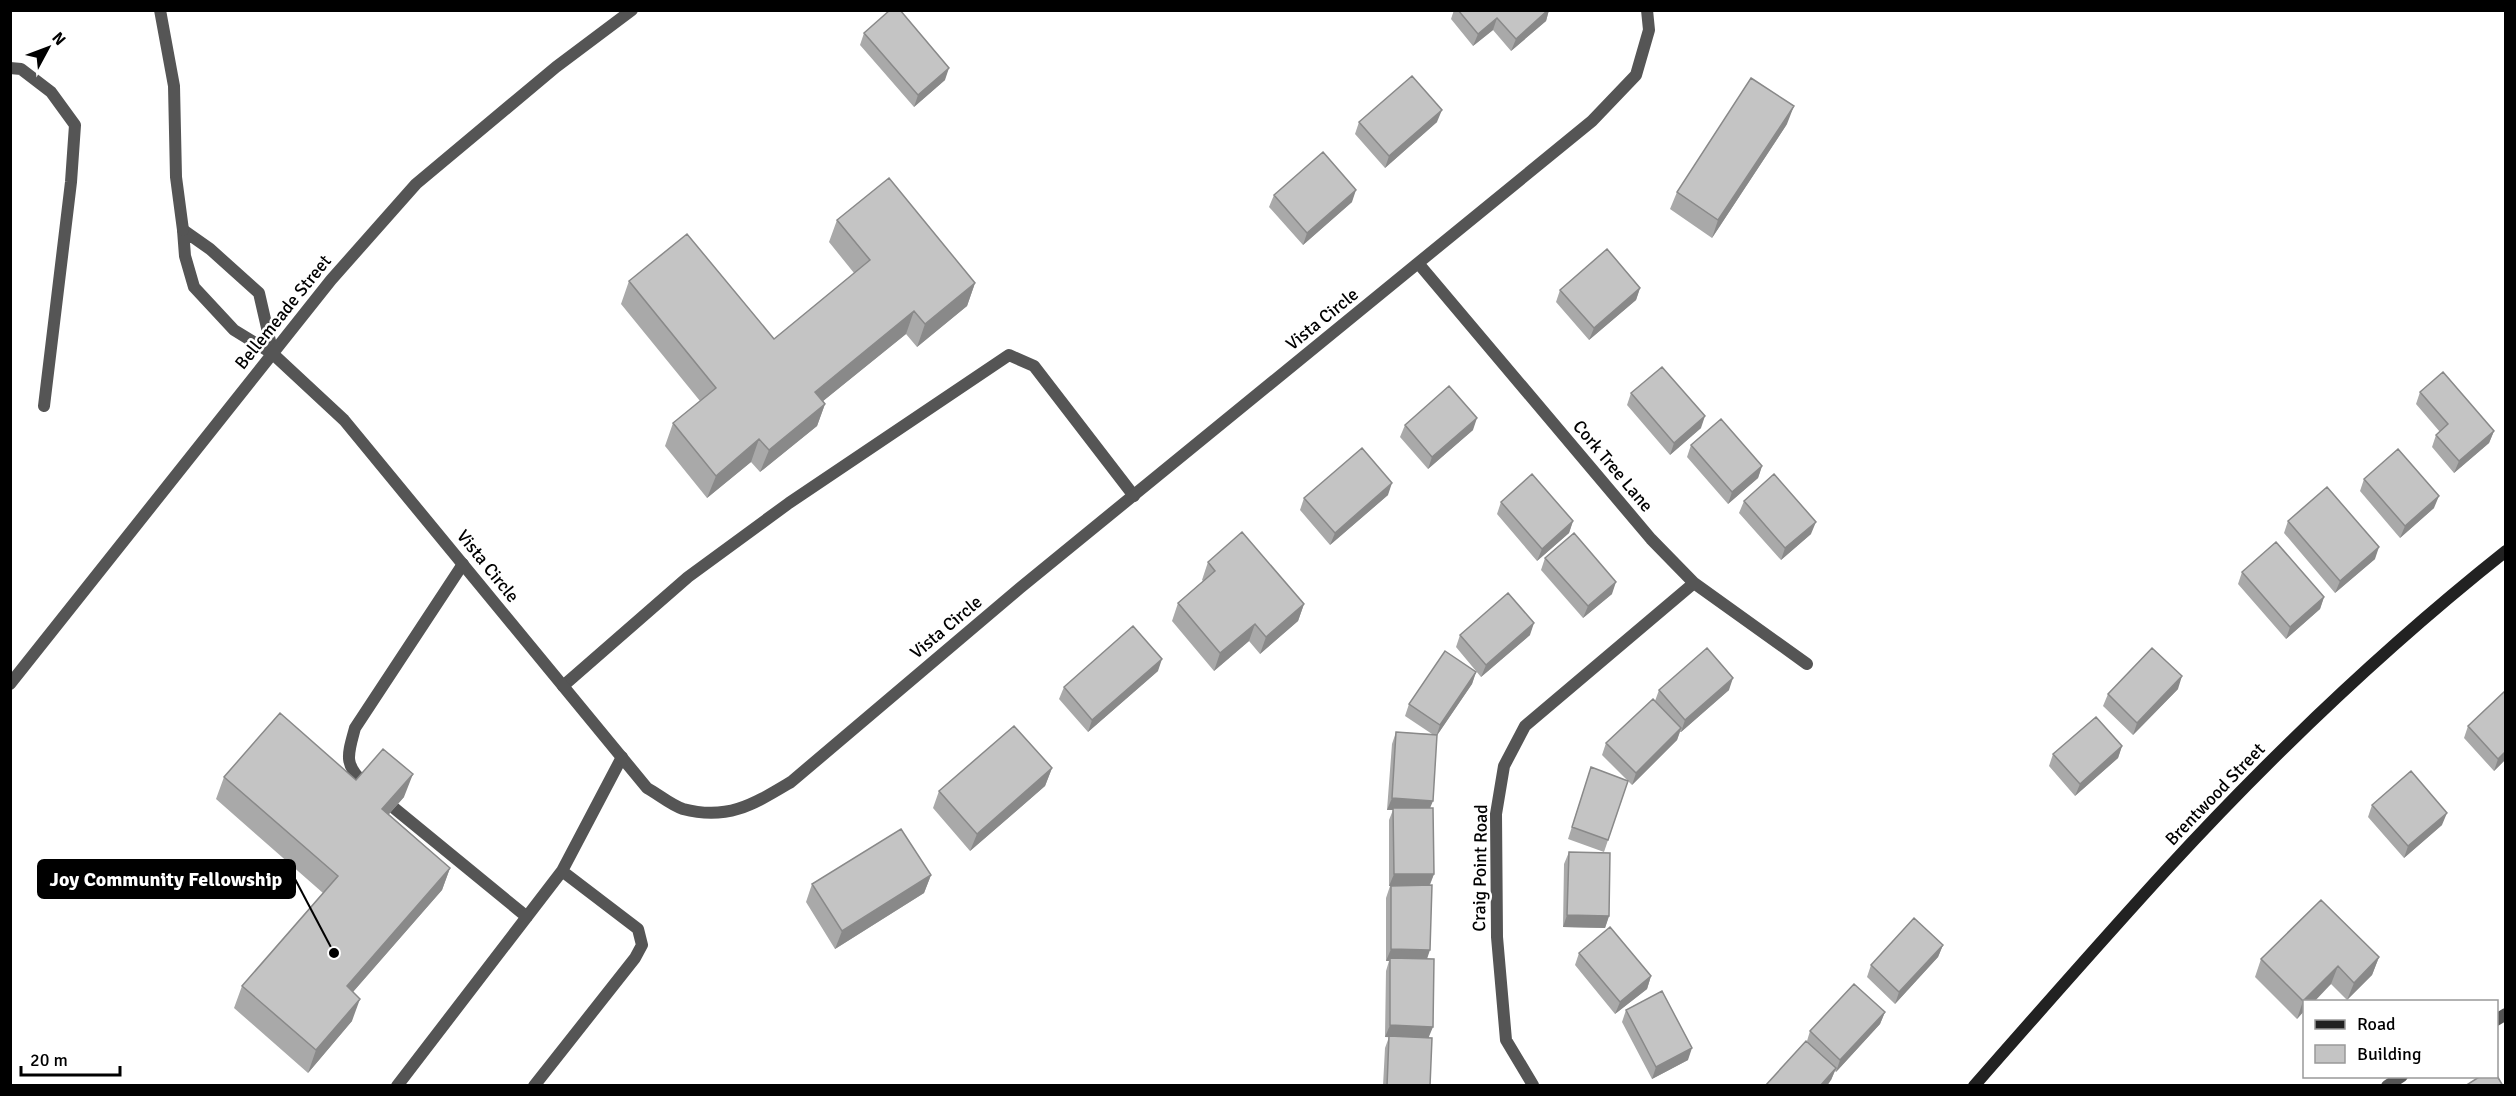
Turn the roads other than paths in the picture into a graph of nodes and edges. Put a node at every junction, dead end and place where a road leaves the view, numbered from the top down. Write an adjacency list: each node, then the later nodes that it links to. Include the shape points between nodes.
1 (160, 10): 5 (street, Vista Circle, via 174,86 176,177)
2 (632, 10): 7 (street, Bellemeade Street, via 556,67 416,184 331,280)
3 (1647, 10): 6 (street, Vista Circle, via 1649,30 1636,75 1592,121)
4 (10, 68): 8 (street, via 21,69 51,92 75,125)
5 (183, 231): 7 (street, via 210,249 258,294); 7 (street, Vista Circle, via 194,287 234,330)
6 (1418, 263): 9 (street, Vista Circle); 12 (street, Cork Tree Lane, via 1651,539)
7 (273, 354): 11 (street, Vista Circle, via 344,420); 14 (street, Bellemeade Street)
8 (44, 406)
9 (1134, 496): 15 (street, via 1034,366 1009,355 789,503 688,577); 16 (street, Vista Circle, via 791,782 751,806 722,813 682,808 647,788)
10 (2505, 550): 25 (main road, Brentwood Street, via 2442,601 2286,747 2168,867)
11 (464, 564): 15 (street, Vista Circle); 17 (street, via 355,728 349,752 352,772)
12 (1694, 583): 13 (street, Cork Tree Lane); 22 (street, Craig Point Road, via 1525,726 1504,766 1496,814 1497,926 1506,1040)
13 (1807, 664)
14 (10, 684)
15 (563, 686): 16 (street, Vista Circle)
16 (622, 758): 19 (street)
17 (364, 783)
18 (394, 808): 20 (street)
19 (562, 871): 20 (street); 24 (street, via 638,929 642,945)
20 (527, 917): 23 (street)
21 (2400, 1078): 26 (street)
22 (1533, 1085)
23 (397, 1086)
24 (534, 1086)
25 (1974, 1086)
26 (2387, 1086)

